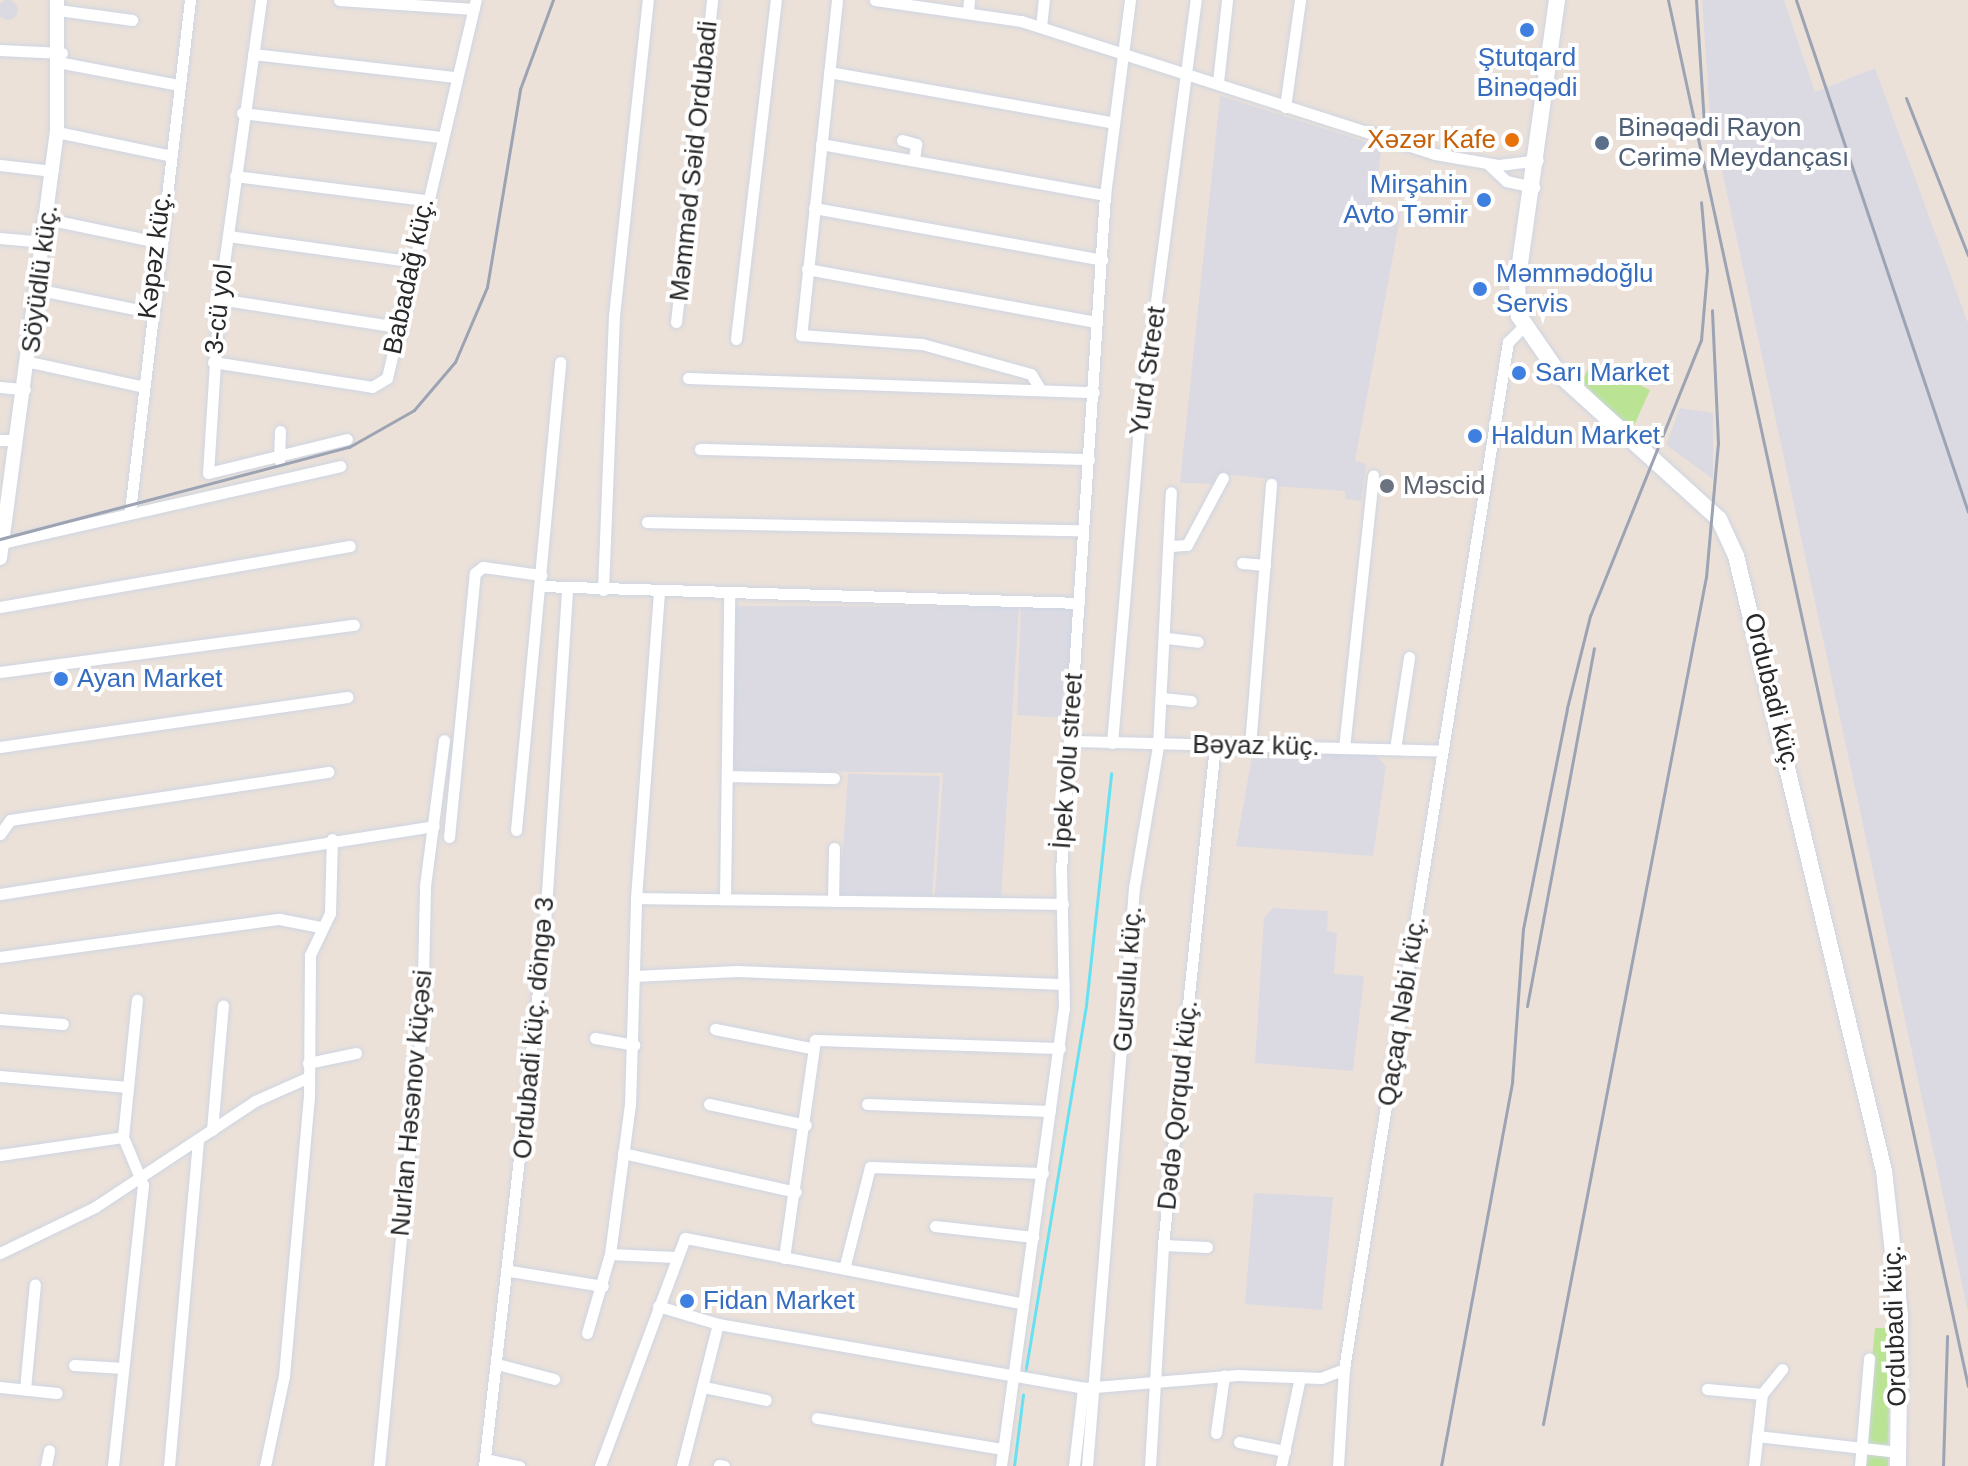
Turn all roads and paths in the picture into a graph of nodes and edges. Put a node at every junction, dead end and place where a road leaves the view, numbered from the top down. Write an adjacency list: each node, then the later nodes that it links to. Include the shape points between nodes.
1 (190, 0): 29 (street, Kəpəz küç.)
2 (261, 0): 22 (street, 3-cü yol)
3 (339, 0): 16 (street)
4 (648, 0): 96 (street, via 614,316)
5 (712, 0): 59 (street, Məmməd Səid Ordubadi)
6 (776, 0): 63 (street)
7 (837, 0): 25 (street)
8 (875, 0): 15 (street)
9 (1044, 0): 20 (street)
10 (1130, 0): 23 (street, İpek yolu street)
11 (1196, 0): 26 (street, Yurd Street)
12 (1227, 0): 28 (street)
13 (1300, 0): 30 (street)
14 (1557, 0): 39 (main road)
15 (896, 1): 18 (street)
16 (475, 4): 27 (street, Babadağ küç.)
17 (58, 5): 19 (street); 24 (street, Söyüdlü küç.)
18 (968, 6): 20 (street)
19 (132, 20)
20 (1041, 27): 23 (street)
21 (0, 50): 24 (street)
22 (253, 54): 27 (street); 31 (street, 3-cü yol)
23 (1120, 54): 26 (street); 32 (street, İpek yolu street)
24 (62, 58): 29 (street); 33 (street, Söyüdlü küç.)
25 (829, 72): 32 (street); 36 (street)
26 (1188, 73): 28 (street); 111 (street, Yurd Street, via 1138,438)
27 (456, 77): 34 (street, Babadağ küç.)
28 (1218, 82): 30 (street)
29 (178, 85): 37 (street, Kəpəz küç.)
30 (1285, 107): 40 (street)
31 (242, 113): 34 (street); 43 (street, 3-cü yol)
32 (1110, 122): 45 (street, İpek yolu street)
33 (57, 132): 37 (street); 42 (street, Söyüdlü küç.)
34 (439, 137): 46 (street, Babadağ küç.)
35 (902, 140): 38 (street, via 916,144)
36 (821, 144): 38 (street); 47 (street)
37 (167, 155): 52 (street, Kəpəz küç.)
38 (914, 160): 45 (street)
39 (1538, 160): 40 (street); 44 (main road)
40 (1488, 164): 44 (street, via 1506,181)
41 (0, 165): 42 (street)
42 (53, 171): 48 (street, Söyüdlü küç.)
43 (235, 176): 46 (street); 49 (street, 3-cü yol)
44 (1534, 187): 62 (main road, via 1517,283)
45 (1105, 195): 53 (street, İpek yolu street)
46 (424, 200): 54 (street, Babadağ küç.)
47 (814, 208): 53 (street); 55 (street)
48 (47, 219): 51 (street, Söyüdlü küç.); 52 (street)
49 (228, 236): 54 (street); 57 (street, 3-cü yol)
50 (0, 238): 51 (street)
51 (44, 242): 56 (street, Söyüdlü küç.)
52 (157, 242): 58 (street, Kəpəz küç.)
53 (1102, 260): 60 (street, İpek yolu street)
54 (409, 261): 61 (street, Babadağ küç.)
55 (807, 269): 60 (street); 71 (street, via 804,338 922,344 1031,374)
56 (40, 290): 58 (street); 64 (street, Söyüdlü küç.)
57 (219, 299): 61 (street); 65 (street, 3-cü yol)
58 (149, 312): 68 (street, Kəpəz küç.)
59 (676, 322)
60 (1097, 322): 72 (street, İpek yolu street)
61 (398, 327): 65 (street, Babadağ küç., via 381,385)
62 (1523, 327): 118 (street, Qaçaq Nəbi küç., via 1508,342); 206 (main road, Ordubadi küç., via 1612,427 1719,519 1736,556 1881,1155 1900,1316)
63 (736, 339)
64 (30, 362): 68 (street); 70 (street, Söyüdlü küç.)
65 (213, 362): 79 (street, 3-cü yol, via 209,475)
66 (560, 362): 94 (street)
67 (688, 378): 71 (street, via 828,388)
68 (140, 386): 86 (street, Kəpəz küç.)
69 (0, 387): 70 (street)
70 (25, 389): 76 (street, Söyüdlü küç.)
71 (1040, 389): 72 (street)
72 (1094, 392): 78 (street, İpek yolu street)
73 (280, 431): 79 (street)
74 (347, 439): 79 (street, 3-cü yol)
75 (0, 440): 76 (street)
76 (16, 440): 84 (street, Söyüdlü küç.)
77 (700, 449): 78 (street)
78 (1089, 459): 88 (street, İpek yolu street)
79 (279, 460)
80 (340, 466): 86 (street)
81 (1373, 476): 116 (street)
82 (1223, 478): 90 (street, via 1187,545)
83 (1271, 484): 93 (street)
84 (5, 486): 91 (street, Söyüdlü küç.)
85 (1171, 492): 90 (street, Gursulu küç.)
86 (130, 511): 91 (street)
87 (647, 522): 88 (street)
88 (1083, 530): 99 (street, İpek yolu street)
89 (350, 546): 100 (street)
90 (1171, 546): 102 (street, Gursulu küç.)
91 (1, 550)
92 (1242, 563): 93 (street)
93 (1265, 565): 114 (street)
94 (540, 580): 95 (street); 123 (street); 125 (street, via 483,567 475,573)
95 (567, 588): 96 (street); 172 (street, Ordubadi küç. döngə 3, via 544,938)
96 (603, 590): 97 (street)
97 (659, 593): 98 (street); 129 (street)
98 (729, 597): 99 (street); 120 (street)
99 (1079, 603): 110 (street, İpek yolu street)
100 (0, 607)
101 (354, 625): 105 (street)
102 (1167, 638): 103 (street); 107 (street, Gursulu küç.)
103 (1198, 642)
104 (1409, 657): 117 (street)
105 (0, 672)
106 (347, 697): 115 (street)
107 (1162, 698): 108 (street); 113 (street, Gursulu küç.)
108 (1191, 701)
109 (444, 740): 122 (street, Nurlan Həsənov küçəsi)
110 (1071, 741): 111 (street, Bəyaz küç.); 132 (street, İpek yolu street)
111 (1112, 743): 113 (street, Bəyaz küç.)
112 (1215, 745): 113 (street, Bəyaz küç.); 114 (street, Bəyaz küç.); 165 (street, Dədə Qorqud küç.)
113 (1158, 746): 192 (street, Gursulu küç., via 1134,888)
114 (1250, 746): 116 (street, Bəyaz küç.)
115 (0, 747)
116 (1344, 748): 117 (street, Bəyaz küç.)
117 (1395, 749): 118 (street, Bəyaz küç.)
118 (1441, 751): 183 (street, Qaçaq Nəbi küç.)
119 (328, 772): 124 (street, via 10,820)
120 (727, 776): 121 (street); 130 (street)
121 (834, 778)
122 (434, 826): 126 (street); 212 (street, Nurlan Həsənov küçəsi)
123 (516, 830)
124 (0, 834)
125 (449, 837)
126 (332, 839): 128 (street); 133 (street, via 330,913)
127 (834, 848): 131 (street)
128 (0, 894)
129 (636, 898): 130 (street); 135 (street)
130 (725, 899): 131 (street)
131 (833, 901): 132 (street)
132 (1063, 904): 136 (street, İpek yolu street)
133 (320, 927): 134 (street, via 279,919); 147 (street, via 310,955)
134 (0, 957)
135 (634, 976): 136 (street, via 728,971); 143 (street)
136 (1064, 984): 145 (street, İpek yolu street)
137 (137, 1000): 150 (street)
138 (223, 1005): 155 (street)
139 (0, 1019): 140 (street)
140 (63, 1024)
141 (715, 1029): 144 (street)
142 (595, 1038): 143 (street)
143 (634, 1045): 158 (street)
144 (811, 1048): 145 (street, via 819,1038); 154 (street)
145 (1060, 1048): 153 (street, İpek yolu street)
146 (356, 1053): 147 (street)
147 (308, 1063): 149 (street)
148 (0, 1076): 150 (street)
149 (309, 1077): 155 (street); 211 (street, via 284,1376)
150 (128, 1087): 156 (street)
151 (709, 1104): 154 (street)
152 (867, 1104): 153 (street)
153 (1050, 1111): 160 (street, İpek yolu street)
154 (806, 1125): 162 (street)
155 (212, 1130): 157 (street)
156 (123, 1137): 159 (street); 161 (street)
157 (198, 1141): 161 (street); 210 (street)
158 (623, 1153): 162 (street); 168 (street)
159 (0, 1155)
160 (1043, 1173): 164 (street, İpek yolu street); 171 (street, via 870,1167)
161 (142, 1176): 167 (street); 182 (street)
162 (796, 1192): 170 (street)
163 (935, 1226): 164 (street)
164 (1033, 1237): 175 (street, İpek yolu street)
165 (1163, 1245): 166 (street); 188 (street, Dədə Qorqud küç.)
166 (1207, 1247)
167 (0, 1253)
168 (610, 1254): 169 (street); 174 (street)
169 (675, 1257): 170 (street, via 691,1237); 176 (street)
170 (784, 1258): 171 (street)
171 (844, 1269): 175 (street)
172 (510, 1271): 174 (street); 180 (street, Ordubadi küç. döngə 3)
173 (35, 1284): 193 (street)
174 (603, 1286): 178 (street)
175 (1023, 1304): 189 (street, İpek yolu street)
176 (658, 1306): 177 (street); 214 (street)
177 (718, 1324): 189 (street); 191 (street)
178 (587, 1333)
179 (1869, 1358): 202 (street)
180 (497, 1364): 187 (street); 207 (street, Ordubadi küç. döngə 3)
181 (74, 1365): 182 (street)
182 (123, 1368): 209 (street)
183 (1344, 1369): 186 (street); 221 (street, Qaçaq Nəbi küç.)
184 (1782, 1369): 196 (street)
185 (1224, 1376): 186 (street); 188 (street); 199 (street)
186 (1300, 1377): 205 (street)
187 (554, 1379)
188 (1154, 1379): 192 (street); 219 (street, Dədə Qorqud küç.)
189 (1013, 1380): 192 (street); 203 (street, İpek yolu street)
190 (0, 1387): 193 (street)
191 (704, 1387): 197 (street); 215 (street)
192 (1089, 1388): 217 (street); 218 (street, Gursulu küç.)
193 (25, 1389): 195 (street)
194 (1707, 1389): 196 (street)
195 (57, 1393)
196 (1762, 1394): 200 (street)
197 (766, 1400)
198 (817, 1418): 203 (street)
199 (1216, 1433)
200 (1757, 1436): 202 (street); 222 (street)
201 (1239, 1442): 205 (street)
202 (1862, 1447): 206 (street); 223 (street)
203 (1003, 1449): 216 (street, İpek yolu street)
204 (49, 1450): 208 (street)
205 (1285, 1451): 220 (street)
206 (1898, 1459)
207 (484, 1462): 213 (street)
208 (46, 1466)
209 (113, 1466)
210 (169, 1466)
211 (265, 1466)
212 (379, 1466)
213 (519, 1466)
214 (600, 1466)
215 (682, 1466)
216 (1001, 1466)
217 (1074, 1466)
218 (1087, 1466)
219 (1150, 1466)
220 (1281, 1466)
221 (1338, 1466)
222 (1754, 1466)
223 (1860, 1466)

